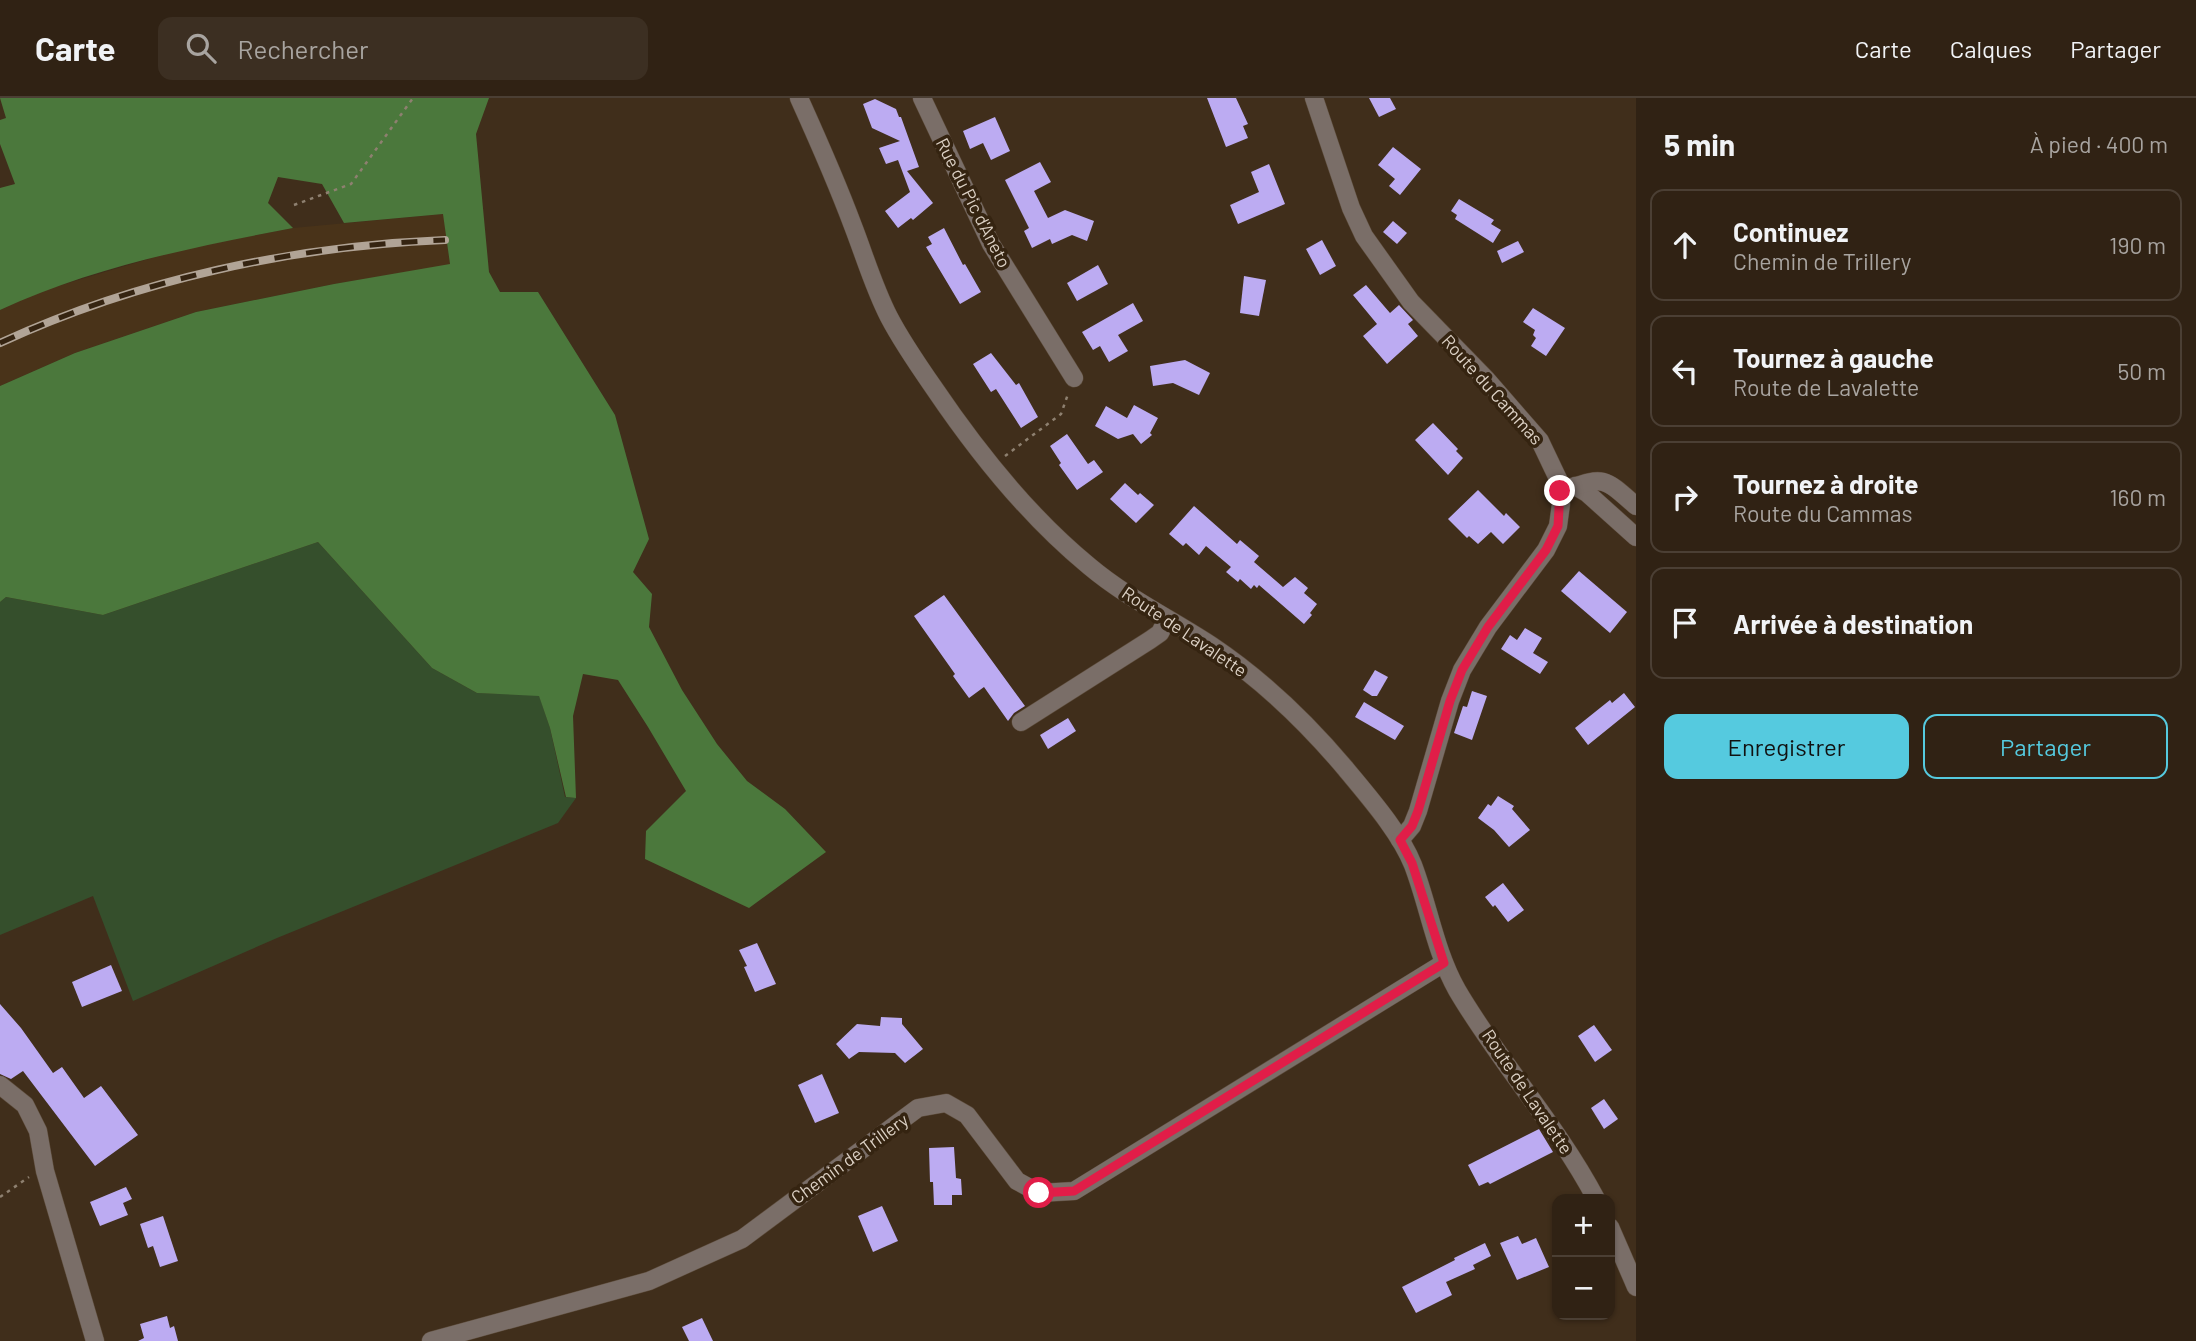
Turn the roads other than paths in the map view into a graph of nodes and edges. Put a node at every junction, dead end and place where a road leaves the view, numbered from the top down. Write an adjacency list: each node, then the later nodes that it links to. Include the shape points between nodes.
1 (922, 98): 4 (street, Rue du Pic d'Aneto, via 990,244)
2 (1314, 98): 5 (street, Route du Cammas, via 1364,236 1411,302 1540,440 1560,483)
3 (801, 99): 8 (street, Route de Lavalette, via 871,278 910,353 946,406 991,467 1056,537 1090,567)
4 (1074, 378)
5 (1568, 489): 6 (street, via 1595,480 1609,483); 7 (street, via 1587,494); 10 (street, Route du Cammas, via 1546,550 1462,670 1418,811)
6 (1636, 506)
7 (1636, 537)
8 (1167, 619): 9 (street, via 1160,633); 10 (street, Route de Lavalette, via 1226,656 1300,720 1343,766)
9 (1021, 722)
10 (1400, 840): 11 (street, Route de Lavalette, via 1412,863)
11 (1444, 963): 13 (street, Route de Lavalette); 17 (street, Chemin de Trillery, via 1074,1191 1039,1193 1017,1181 967,1115 946,1103 918,1108 742,1238 649,1281)
12 (0, 1085): 16 (street, via 25,1105 37,1131)
13 (1593, 1194)
14 (1615, 1239): 15 (street)
15 (1636, 1287)
16 (96, 1341)
17 (431, 1341)

